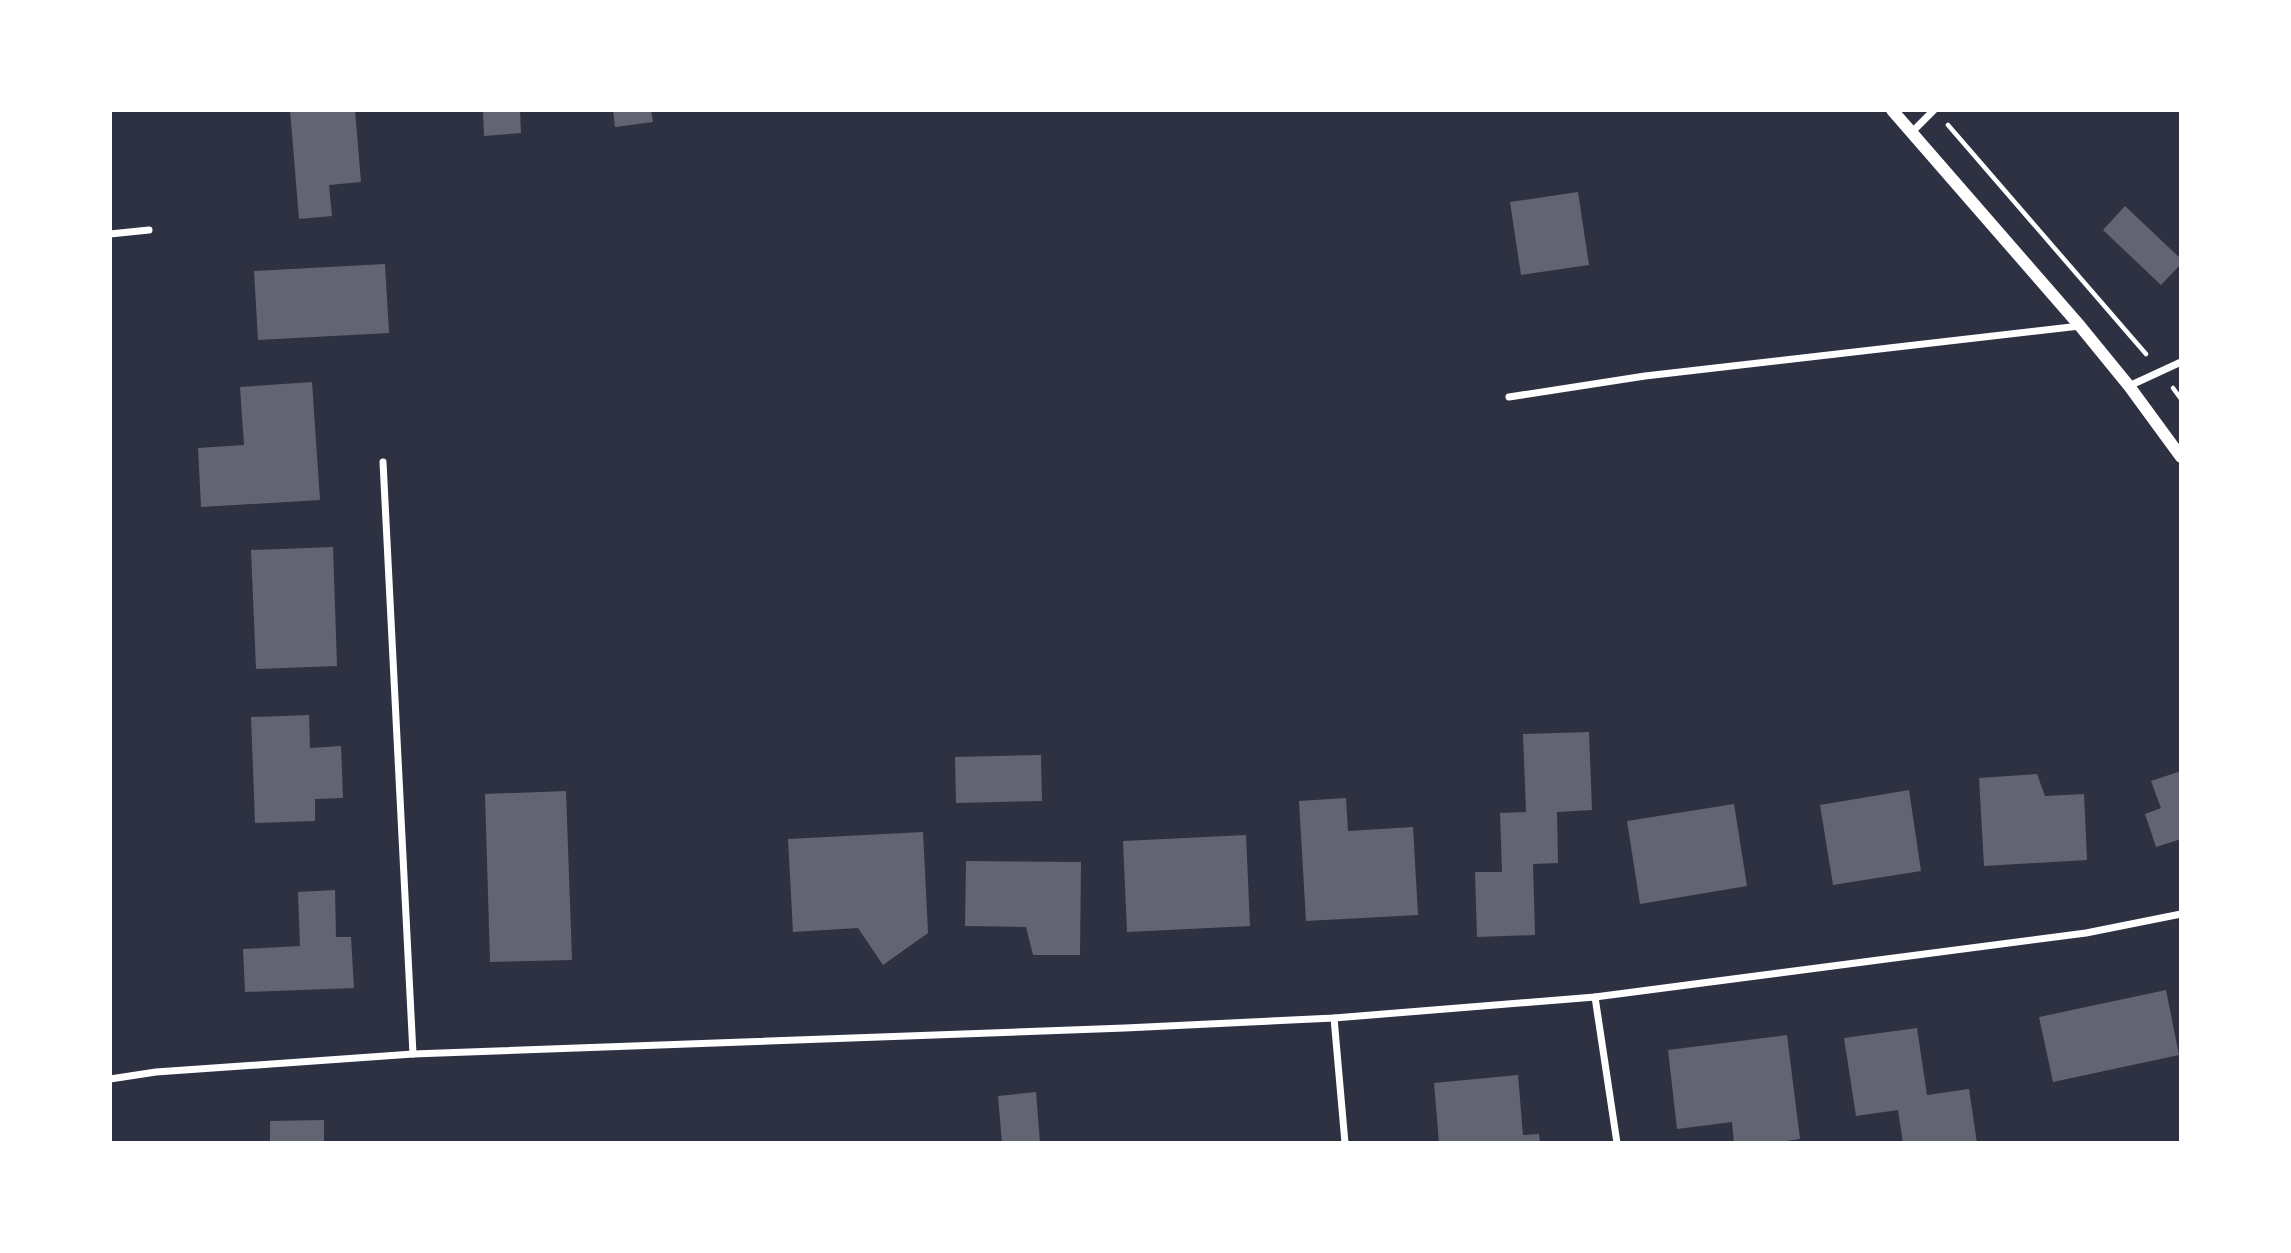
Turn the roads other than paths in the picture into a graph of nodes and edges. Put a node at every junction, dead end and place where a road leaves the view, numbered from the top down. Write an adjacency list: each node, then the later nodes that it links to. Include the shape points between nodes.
1 (1892, 110): 3 (street)
2 (1933, 110): 3 (street)
3 (1912, 132): 6 (street)
4 (149, 230): 5 (street)
5 (110, 234)
6 (2080, 326): 8 (street); 9 (street, via 1645,376)
7 (2181, 362): 8 (street)
8 (2129, 386): 10 (street)
9 (1509, 397)
10 (2181, 457)
11 (383, 462): 15 (street)
12 (2181, 914): 13 (street, via 2086,933)
13 (1595, 997): 14 (street); 18 (street)
14 (1334, 1018): 15 (street); 17 (street)
15 (413, 1054): 16 (street)
16 (110, 1079)
17 (1345, 1143)
18 (1617, 1143)

